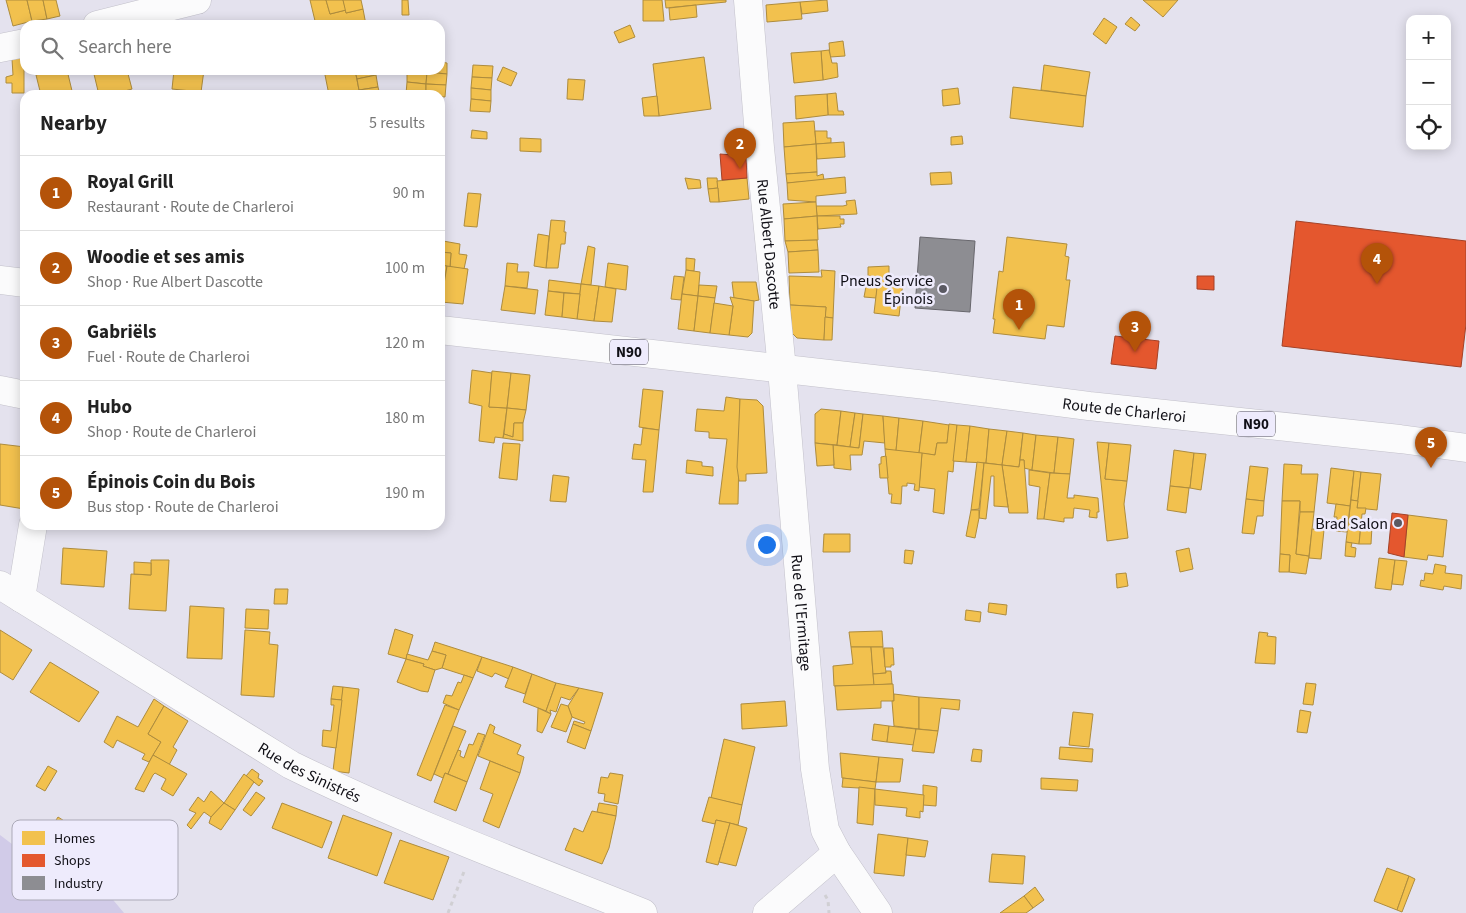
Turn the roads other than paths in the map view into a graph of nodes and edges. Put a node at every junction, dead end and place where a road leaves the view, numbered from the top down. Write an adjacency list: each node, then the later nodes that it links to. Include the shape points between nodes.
1 (197, 0): 3 (street)
2 (748, 0): 9 (street, Rue Albert Dascotte)
3 (117, 20)
4 (20, 43): 5 (street)
5 (0, 48)
6 (0, 280): 7 (street)
7 (20, 282)
8 (445, 331): 9 (street, N90)
9 (782, 369): 12 (street, Route de Charleroi / N90); 15 (street, Rue de l'Ermitage, via 815,769 825,830)
10 (0, 390): 11 (street)
11 (20, 393)
12 (1466, 448)
13 (30, 530): 14 (street)
14 (11, 591): 16 (street, Rue des Sinistrés, via 291,765 474,845)
15 (837, 853): 17 (street); 18 (street, Rue de l'Ermitage)
16 (643, 913)
17 (767, 913)
18 (878, 913)

